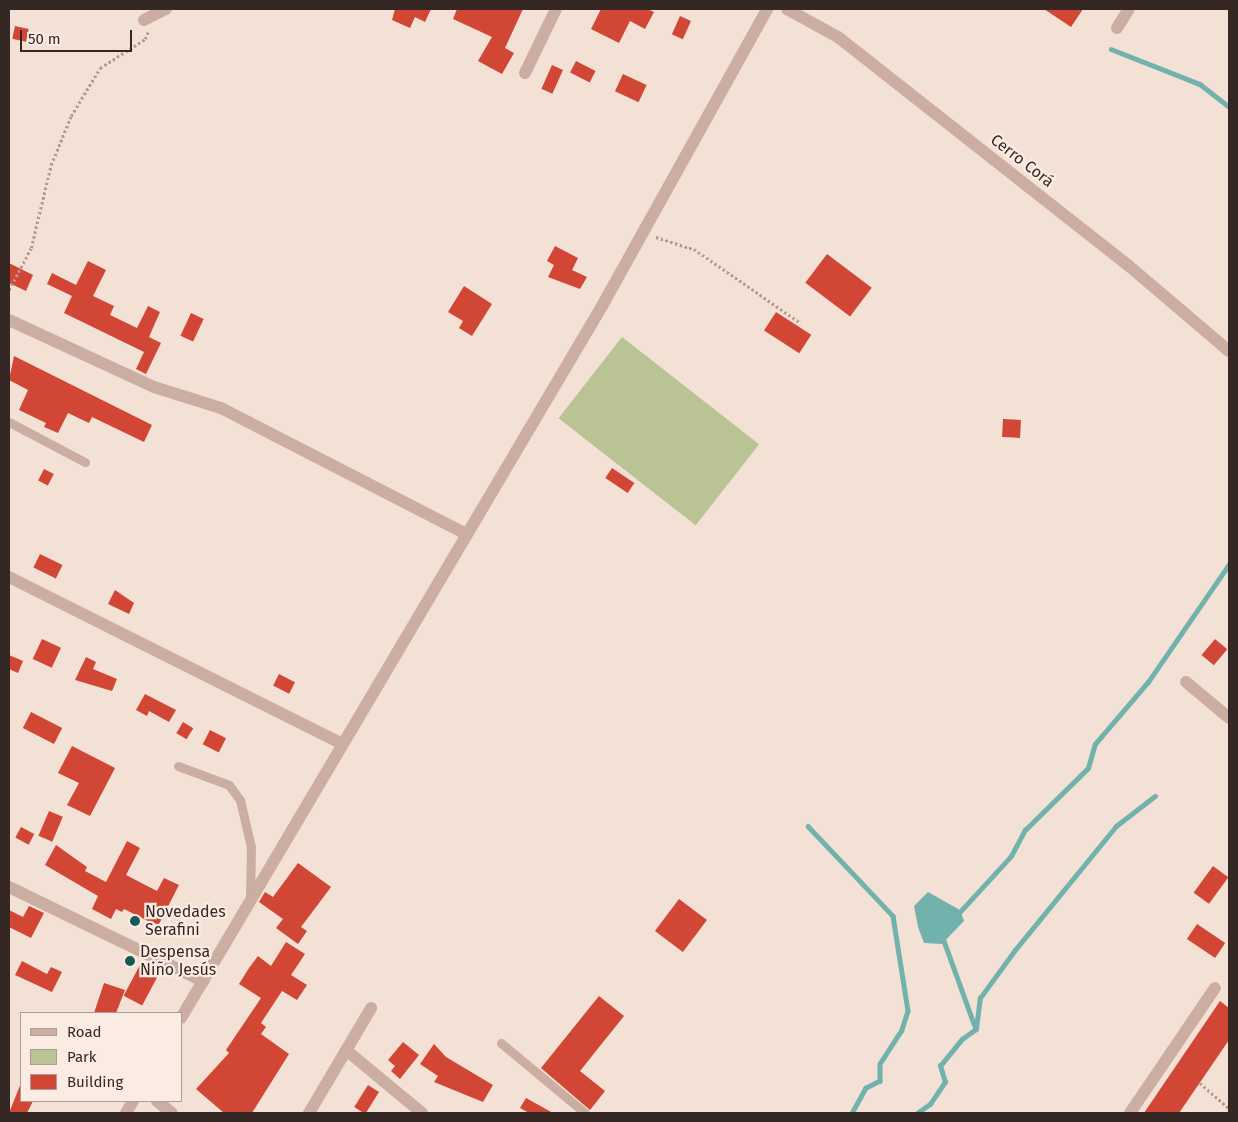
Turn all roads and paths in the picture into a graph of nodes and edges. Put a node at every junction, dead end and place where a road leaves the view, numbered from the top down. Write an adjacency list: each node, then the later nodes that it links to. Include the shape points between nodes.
1 (166, 9): 6 (street)
2 (556, 9): 8 (street)
3 (767, 9): 9 (street)
4 (787, 9): 13 (street, Cerro Corá, via 838,38 1129,266)
5 (1129, 9): 7 (street)
6 (144, 20): 10 (path, via 149,28 145,39 100,68 71,116 52,165 31,248)
7 (1117, 28)
8 (525, 72)
9 (642, 234): 12 (path, via 694,249); 16 (street)
10 (9, 290)
11 (9, 320): 16 (street, via 154,387 221,408)
12 (801, 323)
13 (1229, 351)
14 (9, 422): 15 (lane)
15 (85, 462)
16 (466, 534): 20 (street)
17 (9, 577): 20 (street)
18 (1186, 682): 19 (street)
19 (1229, 718)
20 (341, 743): 23 (street)
21 (178, 766): 23 (lane, via 230,786 240,800 251,847)
22 (9, 887): 24 (street)
23 (250, 900): 24 (street)
24 (203, 981): 27 (street)
25 (1214, 988): 39 (street)
26 (371, 1008): 29 (street)
27 (182, 1016)
28 (501, 1042): 38 (lane)
29 (346, 1050): 36 (street); 37 (street)
30 (1200, 1083): 33 (path)
31 (132, 1102): 34 (street)
32 (158, 1102): 35 (street)
33 (1229, 1108)
34 (126, 1113)
35 (172, 1113)
36 (309, 1113)
37 (422, 1113)
38 (585, 1113)
39 (1130, 1113)

